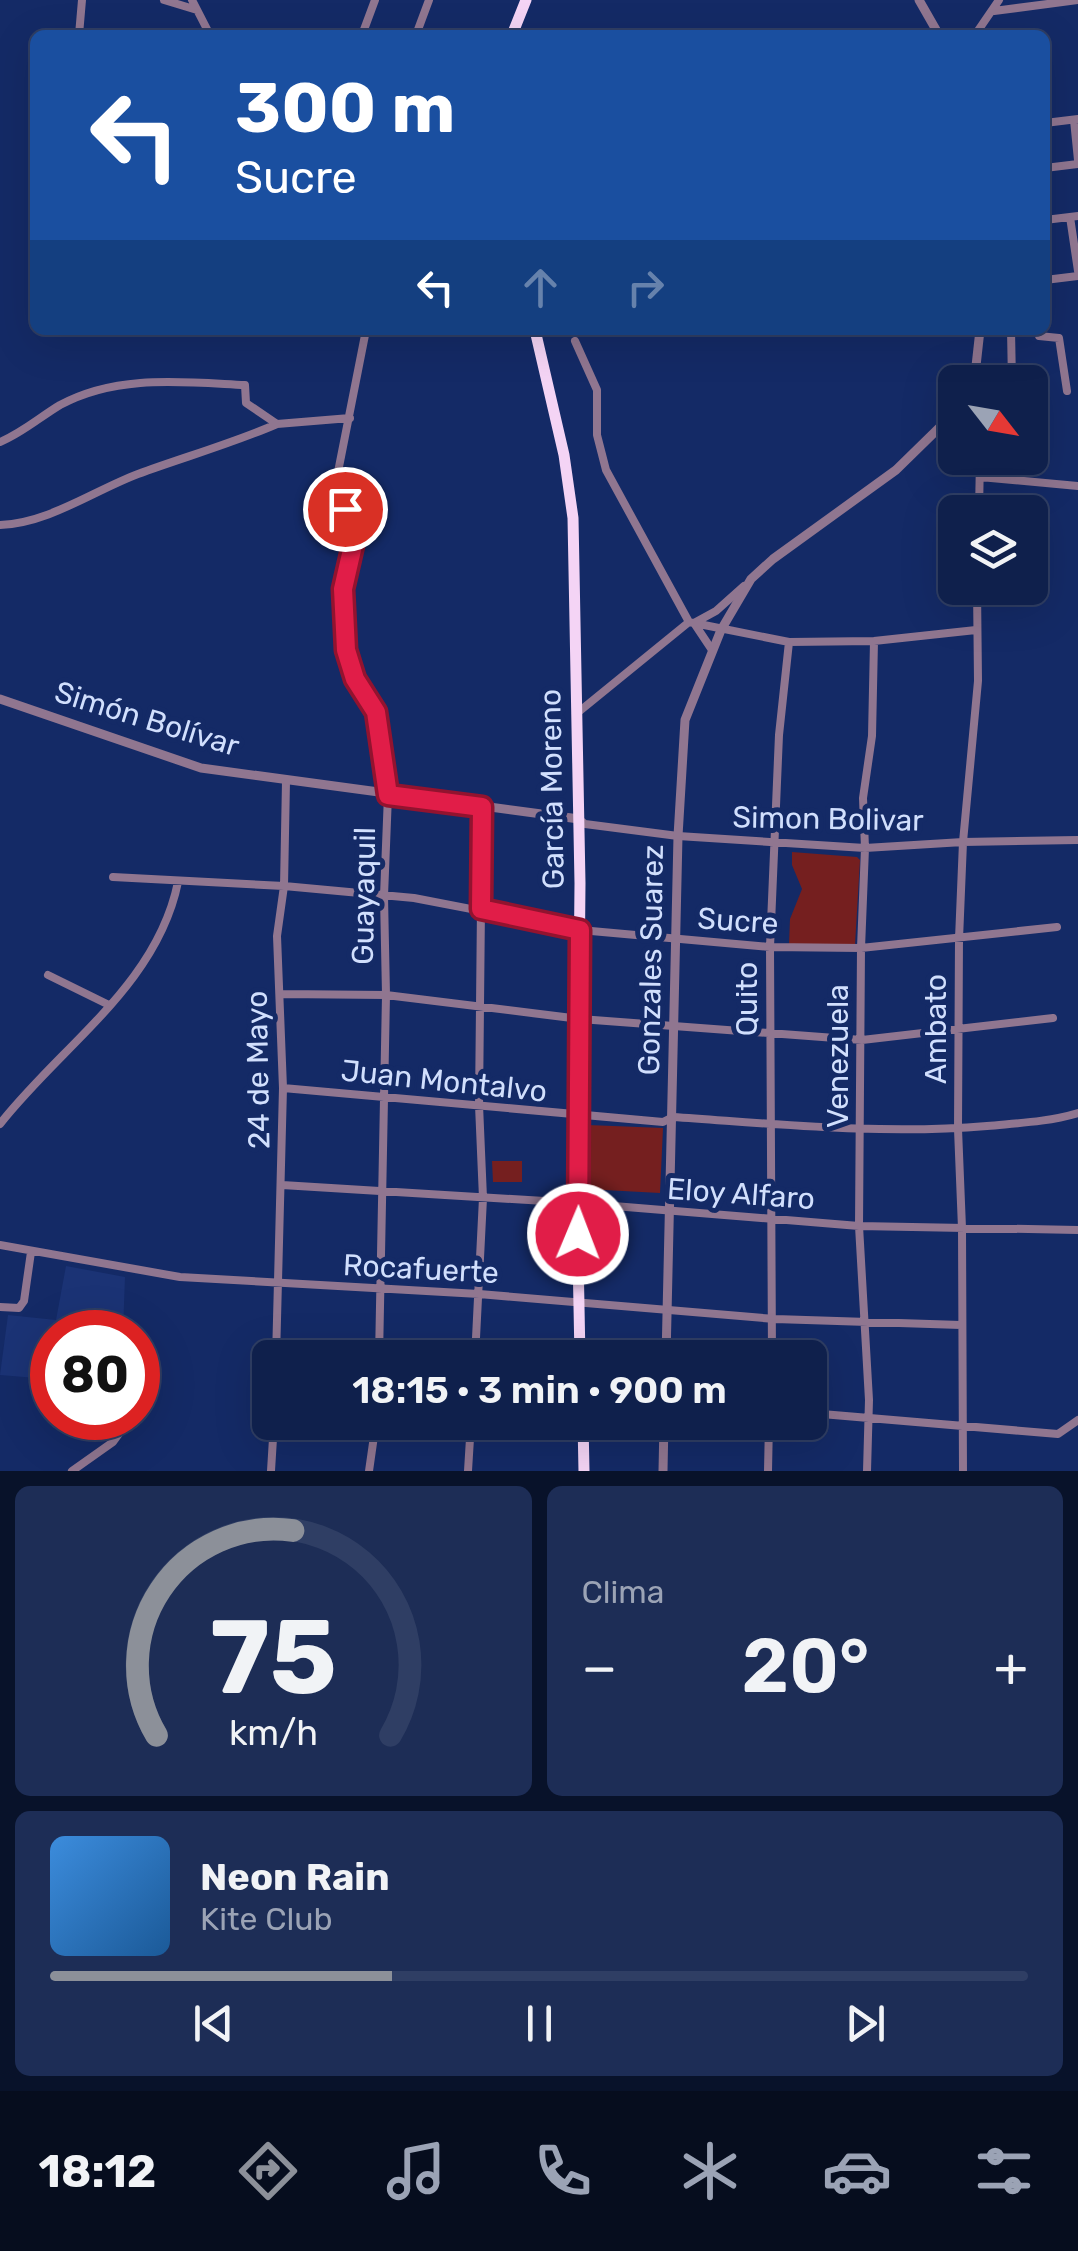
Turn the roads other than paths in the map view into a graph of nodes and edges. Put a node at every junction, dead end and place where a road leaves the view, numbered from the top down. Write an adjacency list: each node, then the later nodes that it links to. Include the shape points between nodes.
1 (82, 0): 12 (street)
2 (164, 0): 10 (street)
3 (192, 0): 10 (street)
4 (374, 0): 14 (street)
5 (429, 0): 15 (street)
6 (526, 0): 16 (highway)
7 (919, 0): 17 (street)
8 (999, 0): 11 (street)
9 (1078, 0): 11 (street)
10 (197, 10): 13 (street)
11 (994, 11): 18 (street)
12 (79, 30)
13 (207, 30)
14 (364, 30)
15 (418, 30)
16 (514, 30)
17 (936, 30)
18 (979, 30)
19 (1076, 120): 20 (street); 21 (street)
20 (1050, 123)
21 (1078, 162): 22 (street)
22 (1050, 167)
23 (1074, 216): 24 (street)
24 (1078, 274): 25 (street)
25 (1050, 279)
26 (365, 335): 35 (street, Guayaquil)
27 (536, 335): 54 (highway, García Moreno, via 573,518)
28 (979, 335): 32 (street)
29 (1010, 335): 33 (street)
30 (1039, 335): 34 (street, via 1060,338)
31 (574, 341): 47 (street, via 597,390 597,435 606,470)
32 (976, 365)
33 (1011, 365)
34 (1067, 390)
35 (350, 418): 36 (street); 56 (street, Guayaquil, via 337,477 354,541 343,589 346,650 376,712)
36 (276, 424): 38 (street, via 246,403 245,385 160,382 106,387 62,404); 44 (street, via 48,514)
37 (938, 429): 45 (street, Gonzales Suarez, via 896,470)
38 (0, 442)
39 (1013, 475): 41 (street)
40 (980, 477): 41 (street); 43 (street)
41 (1013, 480): 42 (street)
42 (1078, 486)
43 (979, 495)
44 (0, 525)
45 (751, 579): 47 (street, via 716,612); 48 (street, Gonzales Suarez)
46 (977, 605): 49 (street, Ambato)
47 (692, 622): 48 (street); 52 (street); 54 (street)
48 (721, 630): 51 (street); 52 (street, Gonzales Suarez)
49 (976, 630): 50 (street); 61 (street, Ambato, via 978,681)
50 (874, 641): 51 (street); 63 (street, Venezuela)
51 (789, 642): 62 (street, Quito)
52 (712, 650): 59 (street, Gonzales Suarez, via 685,720)
53 (0, 699): 55 (street, Simón Bolívar, via 200,768)
54 (576, 714): 58 (highway, García Moreno)
55 (286, 781): 56 (street, Simón Bolívar); 66 (street, 24 de Mayo)
56 (388, 795): 57 (street, Simón Bolívar); 67 (street, Guayaquil)
57 (482, 807): 58 (street, Simón Bolívar); 68 (street)
58 (579, 819): 59 (street, Simon Bolivar); 70 (highway, García Moreno)
59 (678, 836): 62 (street, Simon Bolivar); 71 (street, Gonzales Suarez)
60 (1078, 840): 61 (street, Simon Bolivar)
61 (963, 842): 63 (street, Simon Bolivar); 72 (street, Ambato)
62 (773, 844): 63 (street, Simon Bolivar); 73 (street, Quito)
63 (865, 848): 74 (street, Venezuela)
64 (113, 877): 65 (street, Sucre)
65 (178, 882): 66 (street, Sucre); 78 (street, via 161,938)
66 (284, 886): 67 (street, Sucre); 76 (street, 24 de Mayo, via 277,936)
67 (384, 896): 68 (street, Sucre); 77 (street, Guayaquil)
68 (481, 909): 70 (street, Sucre); 79 (street)
69 (1057, 926): 72 (street, Sucre)
70 (580, 930): 71 (street, Sucre); 81 (highway, García Moreno)
71 (676, 938): 73 (street, Sucre); 82 (street, Gonzales Suarez)
72 (959, 939): 74 (street, Sucre); 83 (street, Ambato)
73 (770, 947): 74 (street, Sucre); 84 (street, Quito)
74 (861, 948): 85 (street, Venezuela)
75 (48, 975): 78 (street)
76 (281, 994): 77 (street); 86 (street, 24 de Mayo)
77 (386, 995): 79 (street); 87 (street, Guayaquil)
78 (110, 1005): 92 (street)
79 (480, 1008): 81 (street); 88 (street)
80 (1054, 1018): 83 (street)
81 (580, 1019): 82 (street); 90 (highway, García Moreno)
82 (674, 1028): 84 (street); 91 (street, Gonzales Suarez)
83 (958, 1031): 85 (street); 94 (street, Ambato)
84 (770, 1035): 85 (street); 93 (street, Quito)
85 (862, 1040): 95 (street, Venezuela)
86 (283, 1088): 87 (street, Juan Montalvo); 96 (street, 24 de Mayo)
87 (384, 1097): 88 (street, Juan Montalvo); 97 (street, Guayaquil)
88 (479, 1106): 90 (street, Juan Montalvo); 98 (street)
89 (1078, 1113): 94 (street, Juan Montalvo)
90 (578, 1117): 91 (street, Juan Montalvo); 99 (highway, García Moreno)
91 (673, 1117): 93 (street, Juan Montalvo); 100 (street, Gonzales Suarez)
92 (0, 1124)
93 (768, 1124): 95 (street, Juan Montalvo); 101 (street, Quito)
94 (958, 1128): 95 (street, Juan Montalvo); 103 (street, Ambato)
95 (861, 1132): 102 (street, Venezuela)
96 (282, 1186): 97 (street, Eloy Alfaro); 107 (street, 24 de Mayo)
97 (384, 1192): 98 (street, Eloy Alfaro); 108 (street, Guayaquil)
98 (482, 1198): 99 (street, Eloy Alfaro); 109 (street)
99 (577, 1203): 100 (street, Eloy Alfaro); 110 (highway, García Moreno)
100 (671, 1211): 101 (street, Eloy Alfaro); 112 (street, Gonzales Suarez)
101 (774, 1218): 102 (street, Eloy Alfaro); 113 (street, Quito)
102 (859, 1226): 103 (street, Eloy Alfaro); 114 (street, Venezuela)
103 (962, 1228): 104 (street, Eloy Alfaro); 115 (street, Ambato)
104 (1078, 1230)
105 (0, 1245): 106 (street, Rocafuerte)
106 (32, 1252): 107 (street, Rocafuerte, via 180,1277); 111 (street, via 24,1302)
107 (278, 1283): 108 (street, Rocafuerte); 116 (street, 24 de Mayo)
108 (382, 1288): 109 (street, Rocafuerte); 117 (street, Guayaquil)
109 (480, 1294): 110 (street, Rocafuerte); 118 (street)
110 (578, 1302): 112 (street, Rocafuerte); 119 (highway, García Moreno)
111 (0, 1308)
112 (668, 1310): 113 (street, Rocafuerte); 120 (street, Gonzales Suarez)
113 (774, 1319): 114 (street, Rocafuerte); 121 (street, Quito)
114 (865, 1323): 115 (street, Rocafuerte); 123 (street, Venezuela)
115 (961, 1325): 125 (street, Ambato)
116 (276, 1340)
117 (381, 1340)
118 (476, 1340)
119 (579, 1340)
120 (667, 1340)
121 (773, 1340)
122 (827, 1415): 123 (street)
123 (869, 1416): 125 (street); 140 (street, Venezuela)
124 (1078, 1420): 125 (street, via 1058,1434)
125 (965, 1426): 141 (street, Ambato)
126 (114, 1440): 133 (street)
127 (273, 1440): 134 (street)
128 (373, 1440): 135 (street)
129 (470, 1440): 136 (street)
130 (583, 1440): 137 (highway)
131 (663, 1440): 138 (street)
132 (769, 1440): 139 (street)
133 (72, 1471)
134 (271, 1471)
135 (369, 1471)
136 (468, 1471)
137 (584, 1471)
138 (662, 1471)
139 (768, 1471)
140 (868, 1471)
141 (963, 1471)

